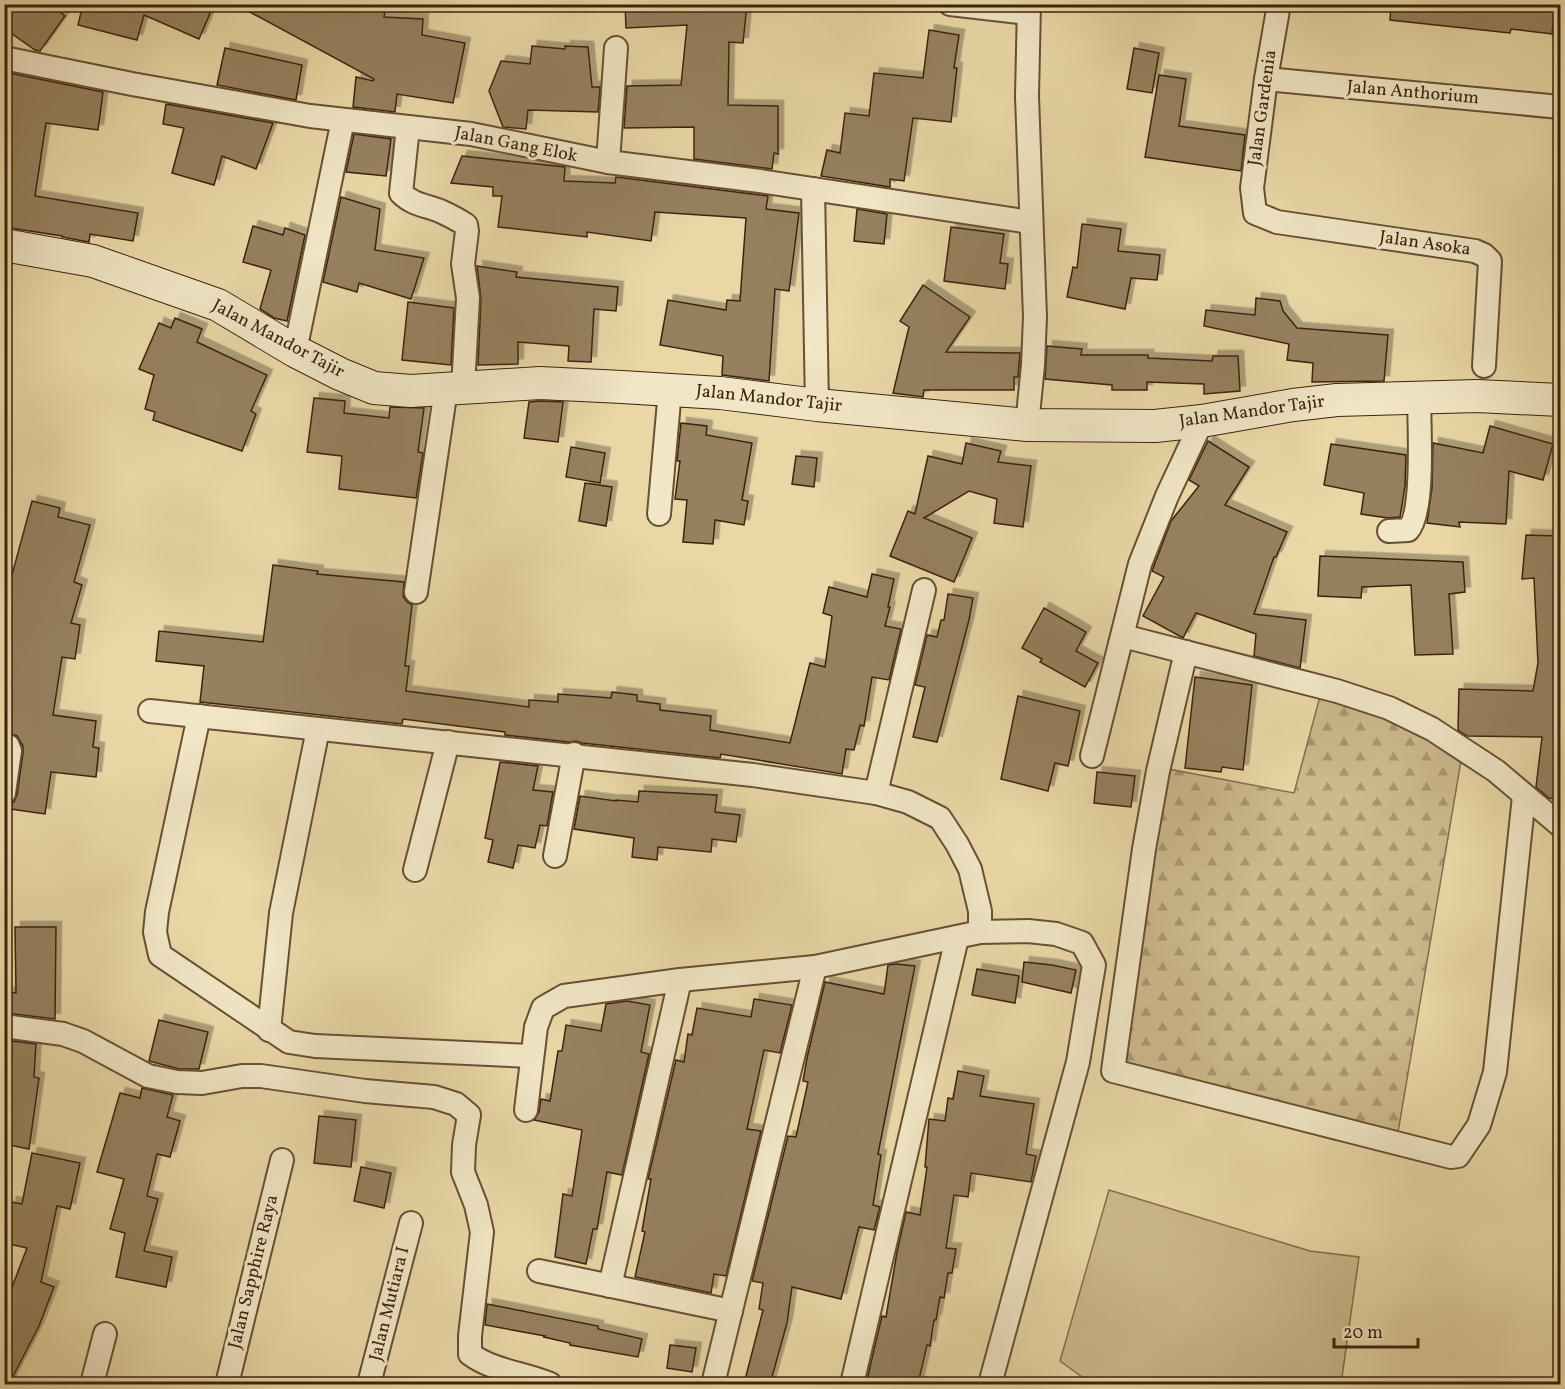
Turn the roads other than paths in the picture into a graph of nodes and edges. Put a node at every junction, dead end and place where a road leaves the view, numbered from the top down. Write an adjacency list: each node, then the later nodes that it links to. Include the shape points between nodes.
1 (950, 4): 3 (street)
2 (1279, 4): 6 (street, Jalan Gardenia)
3 (1029, 9): 13 (street)
4 (616, 48): 10 (street)
5 (4, 58): 8 (street, Jalan Gang Elok)
6 (1266, 79): 7 (street, Jalan Anthorium); 12 (street, Jalan Gardenia, via 1252,188)
7 (1560, 107)
8 (343, 120): 9 (street, Jalan Gang Elok); 15 (street)
9 (408, 127): 10 (street, Jalan Gang Elok, via 471,134); 17 (street, via 401,192 408,200 466,225 463,264 468,298)
10 (608, 162): 11 (street, Jalan Gang Elok)
11 (813, 189): 13 (street, Jalan Gang Elok); 21 (street)
12 (1256, 213): 16 (street, Jalan Asoka, via 1277,222 1484,255 1490,261)
13 (1030, 222): 23 (street, via 1035,317)
14 (4, 245): 15 (main road, Jalan Mandor Tajir, via 93,261 218,305)
15 (295, 351): 17 (main road, Jalan Mandor Tajir, via 374,388)
16 (1484, 366)
17 (454, 388): 18 (main road, Jalan Mandor Tajir, via 540,383); 27 (street)
18 (670, 390): 21 (main road, Jalan Mandor Tajir); 24 (street)
19 (1419, 397): 20 (main road, Jalan Mandor Tajir); 22 (main road, Jalan Mandor Tajir, via 1337,400); 25 (street, via 1420,474 1414,522 1408,530)
20 (1560, 400)
21 (817, 405): 23 (main road, Jalan Mandor Tajir)
22 (1202, 421): 23 (main road, Jalan Mandor Tajir, via 1155,426); 28 (street, via 1140,564)
23 (1027, 425)
24 (659, 514)
25 (1389, 531)
26 (924, 590): 38 (street)
27 (416, 592)
28 (1123, 636): 29 (street); 36 (street)
29 (1186, 652): 39 (street, via 1337,690 1389,708 1432,729 1496,771); 39 (street, via 1154,794 1113,1071 1458,1156 1479,1125 1495,1072)
30 (150, 711): 31 (street)
31 (199, 716): 32 (street); 48 (street, via 154,932 160,955 167,961)
32 (318, 729): 33 (street); 48 (street, via 281,913)
33 (448, 742): 35 (street); 42 (street)
34 (4, 745): 37 (street, via 10,751)
35 (574, 754): 38 (street); 41 (street)
36 (1092, 756)
37 (4, 793)
38 (876, 793): 43 (street, via 908,802 940,818 970,869 980,910)
39 (1524, 796): 40 (street)
40 (1560, 825)
41 (555, 855)
42 (415, 870)
43 (980, 932): 44 (street); 63 (street, via 1056,934 1082,943 1094,965 1078,1062)
44 (957, 938): 45 (street); 62 (street)
45 (815, 967): 46 (street); 55 (street)
46 (680, 980): 49 (street, via 564,996 543,1008); 54 (street)
47 (4, 1026): 60 (street, via 63,1034 148,1076 177,1082 261,1076 434,1097 456,1104 469,1115 463,1172 482,1232 470,1354 482,1363)
48 (269, 1030): 49 (street, via 289,1042 315,1046)
49 (532, 1056): 50 (street)
50 (526, 1110)
51 (282, 1160): 58 (street, Jalan Sapphire Raya)
52 (411, 1223): 59 (street, Jalan Mutiara I)
53 (539, 1271): 54 (street)
54 (610, 1286): 55 (street)
55 (731, 1311): 61 (street)
56 (105, 1334): 57 (street)
57 (92, 1384)
58 (227, 1384)
59 (369, 1384)
60 (550, 1384)
61 (713, 1384)
62 (852, 1384)
63 (990, 1384)

